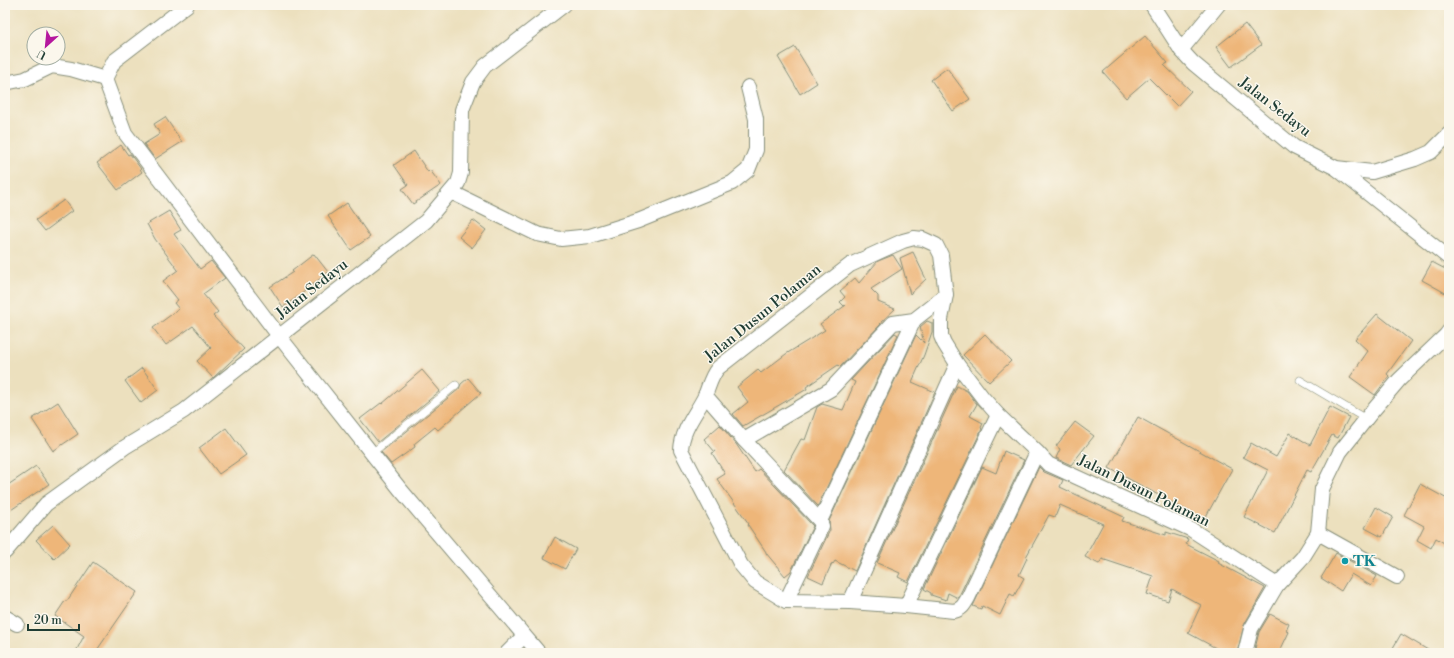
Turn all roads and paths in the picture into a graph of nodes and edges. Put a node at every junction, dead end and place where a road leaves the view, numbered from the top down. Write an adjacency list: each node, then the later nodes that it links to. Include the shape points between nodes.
1 (187, 5): 6 (street, via 114,61)
2 (564, 5): 11 (street, Jalan Sedayu, via 485,66 473,82 462,110 461,173 458,183)
3 (1152, 5): 5 (street, Jalan Sedayu)
4 (1218, 5): 5 (street)
5 (1181, 50): 10 (street, Jalan Sedayu, via 1193,63 1294,147)
6 (105, 79): 7 (street, via 52,66 26,79); 16 (street, via 125,133)
7 (5, 83)
8 (748, 87): 11 (street, via 756,118 756,150 748,170 732,183 638,221 590,236 561,239 536,234)
9 (1449, 134): 10 (street, Jalan Sedayu, via 1431,152 1372,172)
10 (1336, 168): 12 (street)
11 (451, 192): 16 (street, Jalan Sedayu, via 426,221)
12 (1449, 258)
13 (946, 295): 14 (street); 17 (street, Jalan Dusun Polaman, via 941,336); 20 (street, Jalan Dusun Polaman, via 941,255 936,245 923,239 903,241 850,265 718,368)
14 (914, 320): 23 (street, via 893,323 831,389); 26 (street)
15 (1449, 331): 22 (street, via 1399,380)
16 (279, 336): 25 (street); 28 (street, Jalan Sedayu, via 184,411 124,447 46,504)
17 (957, 364): 21 (street, Jalan Dusun Polaman); 32 (street)
18 (1300, 380): 22 (lane)
19 (456, 385): 25 (lane)
20 (705, 395): 23 (street); 31 (street, Jalan Dusun Polaman, via 686,428 681,450 741,565 755,582)
21 (998, 415): 24 (street, Jalan Dusun Polaman); 33 (street)
22 (1366, 419): 27 (street, via 1340,452 1322,489)
23 (744, 440): 26 (street)
24 (1037, 452): 30 (street, Jalan Dusun Polaman, via 1048,464 1192,530); 33 (street, via 963,606 954,611)
25 (372, 453): 34 (street)
26 (820, 521): 31 (street, via 822,526)
27 (1318, 533): 29 (street); 30 (street, via 1303,557)
28 (5, 552)
29 (1397, 577)
30 (1277, 586): 37 (street, via 1251,629)
31 (786, 601): 32 (street)
32 (850, 602): 33 (street)
33 (906, 606)
34 (524, 636): 35 (street); 36 (street)
35 (507, 653)
36 (539, 653)
37 (1245, 653)

